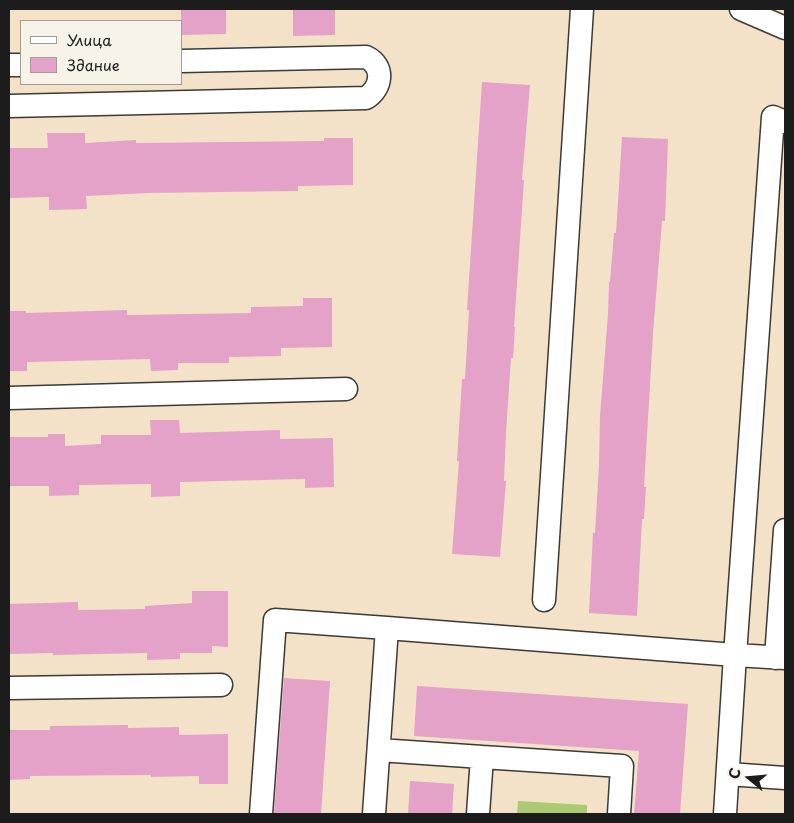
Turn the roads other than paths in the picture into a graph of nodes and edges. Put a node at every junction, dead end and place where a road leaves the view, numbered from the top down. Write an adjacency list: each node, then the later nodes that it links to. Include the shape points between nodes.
1 (582, 9): 10 (lane)
2 (741, 9): 3 (lane)
3 (785, 28)
4 (182, 61): 5 (lane, via 366,57 373,60 380,74 374,93 366,98)
5 (9, 106)
6 (779, 119): 12 (lane)
7 (346, 389): 8 (lane)
8 (9, 398)
9 (785, 530): 13 (lane)
10 (544, 600)
11 (387, 628): 12 (lane); 16 (lane); 20 (lane, via 275,620)
12 (735, 655): 13 (lane); 18 (lane)
13 (781, 658)
14 (221, 685): 15 (lane)
15 (9, 688)
16 (379, 750): 17 (lane); 21 (lane)
17 (482, 757): 22 (lane); 23 (lane, via 622,766)
18 (728, 774): 19 (lane); 24 (lane)
19 (785, 778)
20 (261, 814)
21 (374, 814)
22 (478, 814)
23 (619, 814)
24 (725, 814)

